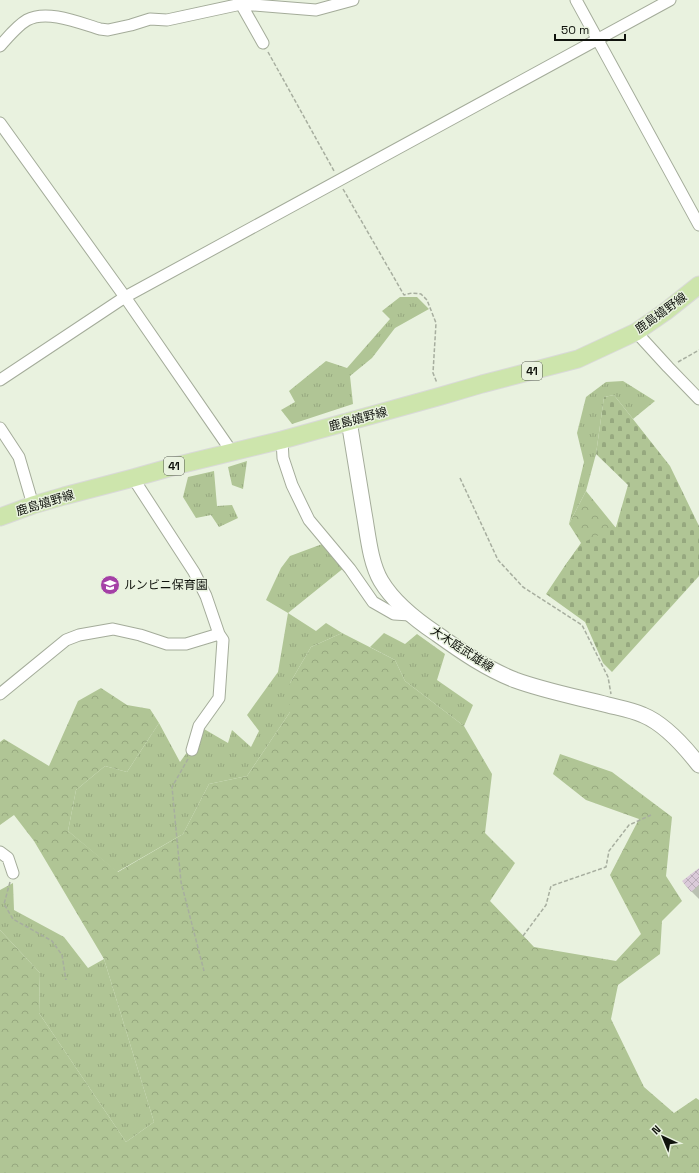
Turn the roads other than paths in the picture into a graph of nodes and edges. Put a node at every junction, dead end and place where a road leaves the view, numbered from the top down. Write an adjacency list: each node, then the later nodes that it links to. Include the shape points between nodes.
1 (353, 0): 4 (street, via 316,10)
2 (576, 0): 5 (street)
3 (670, 0): 5 (street)
4 (241, 4): 6 (street); 7 (street, via 167,20 150,19 108,30 53,16 34,17 26,20)
5 (598, 40): 9 (street); 11 (street)
6 (263, 43)
7 (0, 46)
8 (0, 123): 11 (street)
9 (699, 225)
10 (699, 285): 12 (main road, 鹿島嬉野線 / 41)
11 (126, 297): 13 (street); 18 (street)
12 (636, 332): 14 (street); 15 (main road, 鹿島嬉野線 / 41, via 578,359)
13 (0, 380)
14 (699, 399)
15 (349, 421): 17 (main road, 鹿島嬉野線 / 41); 22 (main road, 大木庭武雄線, via 372,557 381,580 394,599)
16 (0, 428): 20 (street, via 19,457)
17 (282, 440): 18 (main road, 鹿島嬉野線 / 41); 22 (street, via 283,458 292,485 309,520 350,569 373,602 394,614)
18 (232, 452): 19 (main road, 鹿島嬉野線 / 41)
19 (133, 478): 20 (main road, 鹿島嬉野線 / 41); 23 (street, via 194,572 206,596)
20 (33, 505): 21 (main road, 鹿島嬉野線 / 41)
21 (0, 517)
22 (410, 615): 26 (main road, 大木庭武雄線, via 469,656 514,679 539,688 644,715 679,742)
23 (219, 634): 24 (street, via 186,644 167,644 140,634 113,629 79,634 66,640); 25 (street, via 222,640 219,698 199,726)
24 (0, 694)
25 (192, 750)
26 (699, 765)
27 (0, 852): 28 (street, via 8,858)
28 (13, 873)

